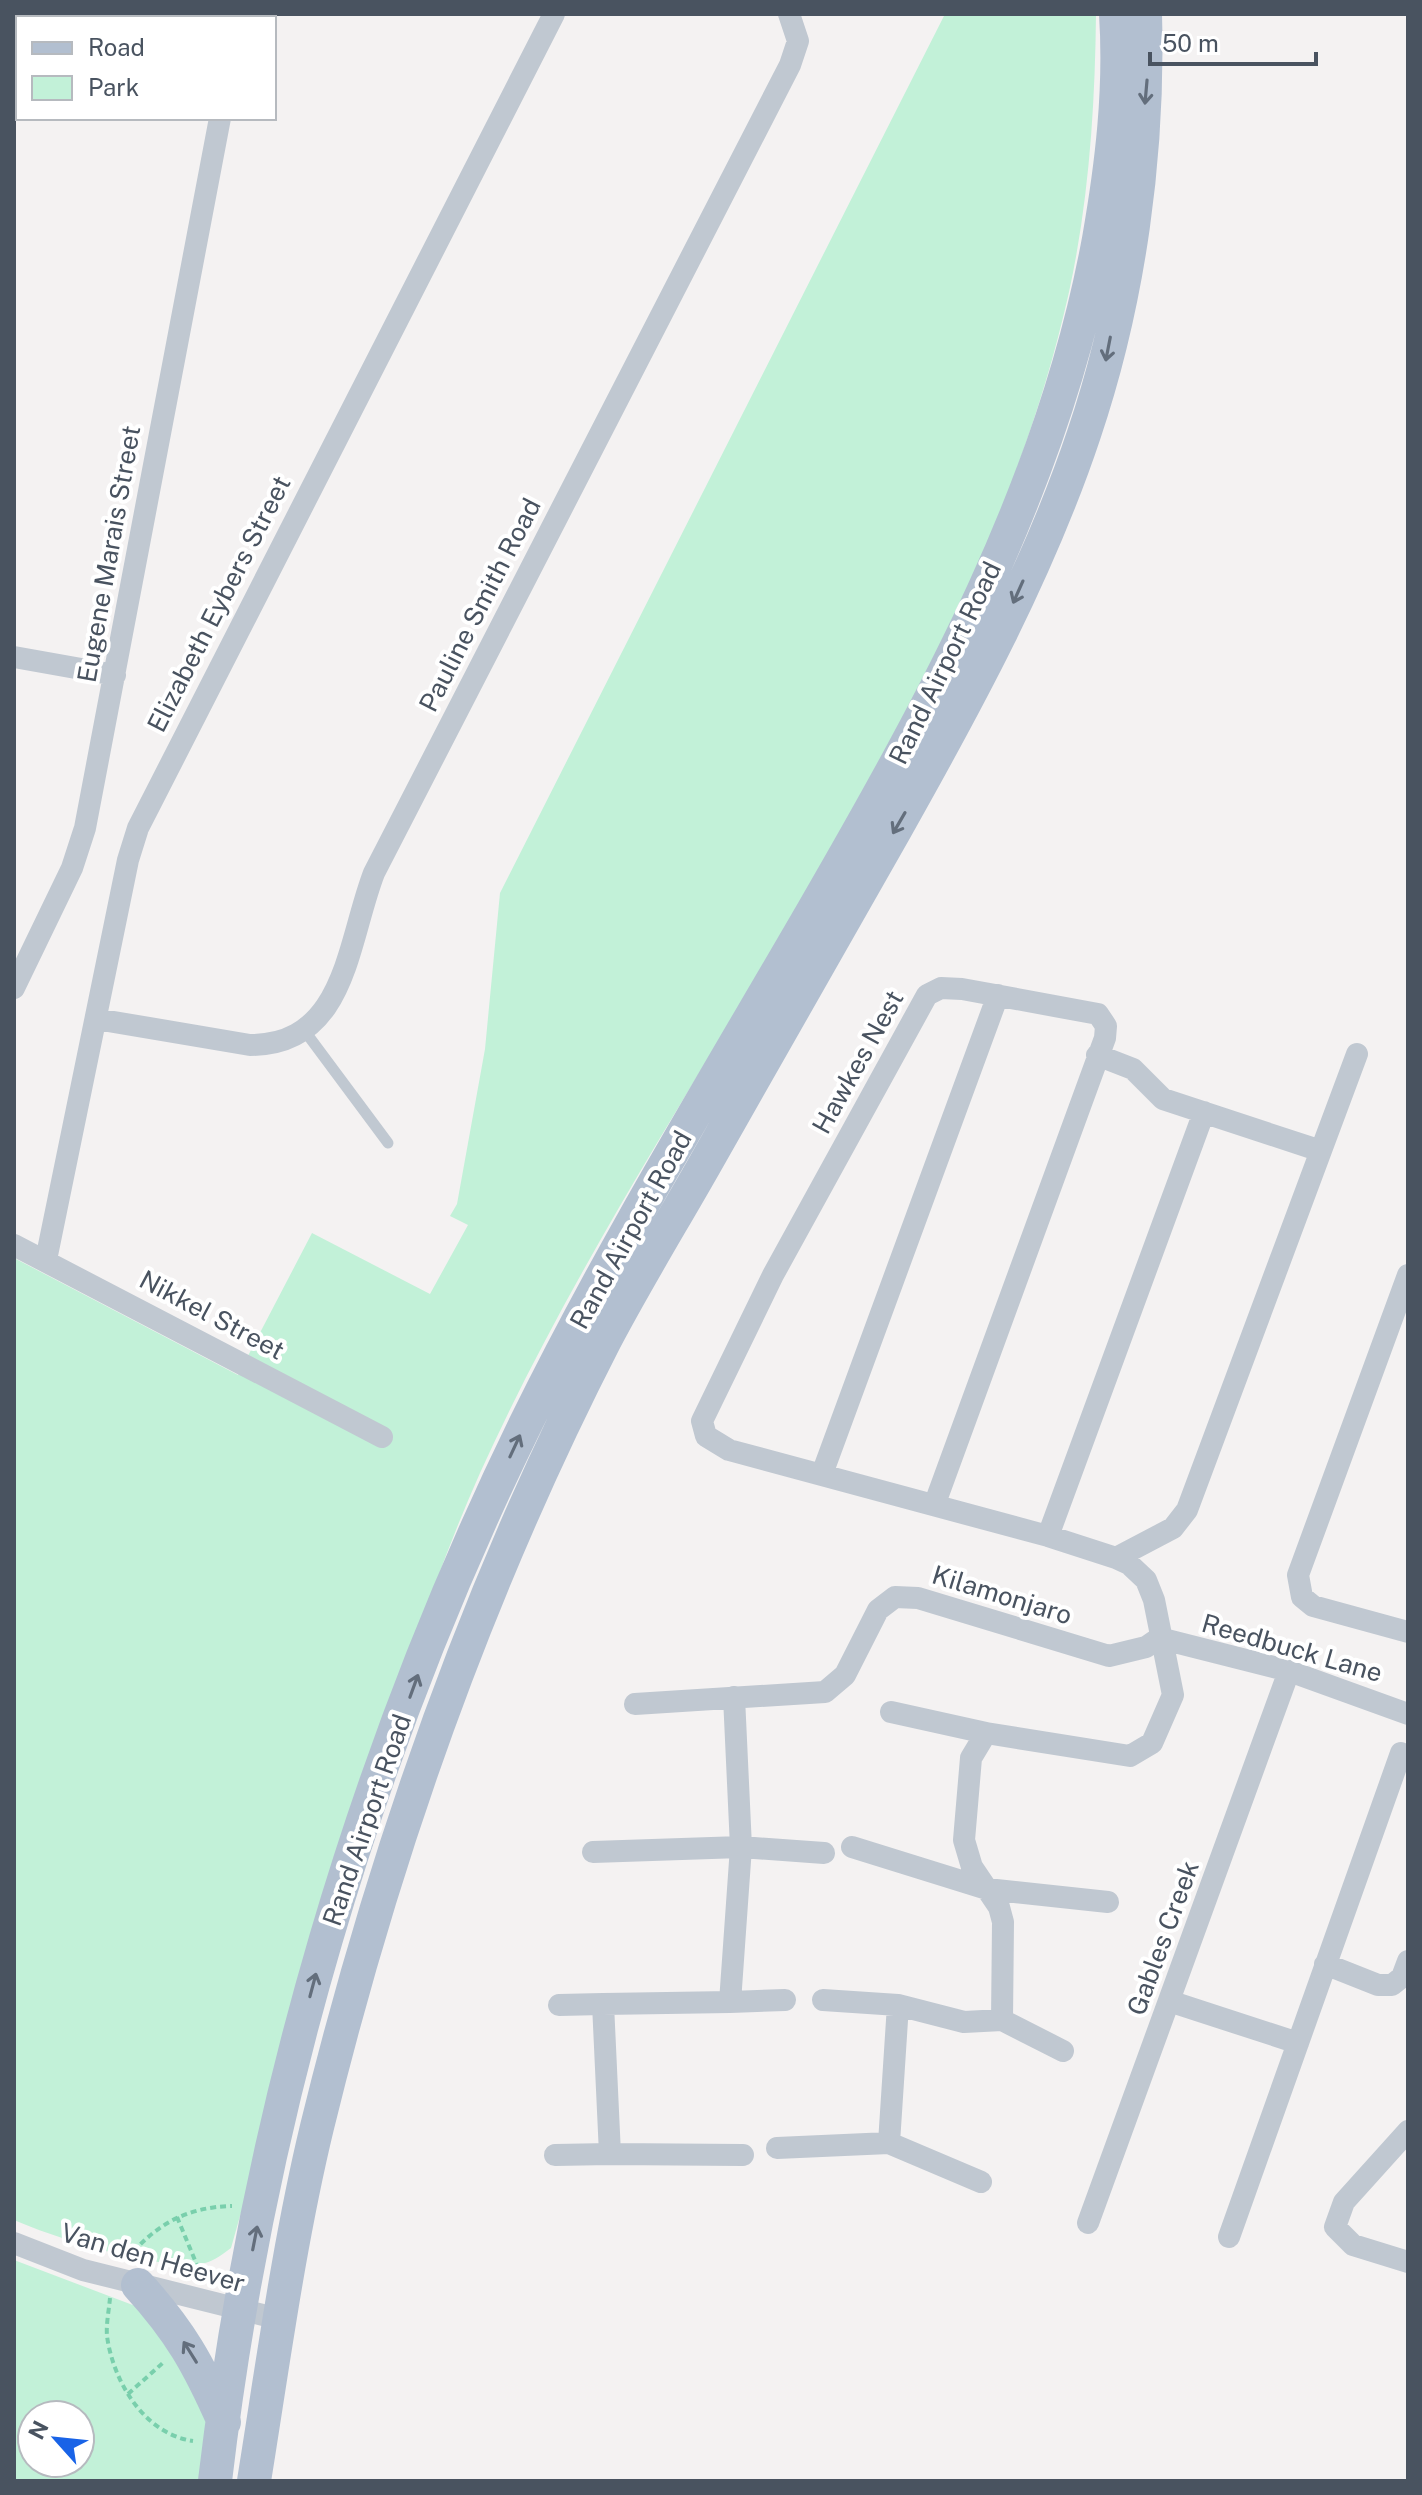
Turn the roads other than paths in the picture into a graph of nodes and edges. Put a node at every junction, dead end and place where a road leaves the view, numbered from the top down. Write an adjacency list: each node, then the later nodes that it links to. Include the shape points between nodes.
1 (554, 14): 10 (street, Elizabeth Eybers Street, via 149,802 128,860)
2 (789, 14): 11 (street, Pauline Smith Road, via 798,41 774,99 374,873 335,993)
3 (1116, 14): 65 (main road, Rand Airport Road, one-way to 3, via 289,2072 328,1929 416,1679 480,1522 624,1239 900,760 1039,464 1069,375 1110,177 1117,98)
4 (1145, 14): 66 (main road, Rand Airport Road, one-way to 66, via 1147,81 1134,218 1103,371 1083,437 989,654 607,1337 510,1546 456,1681 383,1891 316,2130)
5 (220, 120): 7 (street, Eugene Marais Street)
6 (14, 657): 7 (street)
7 (115, 675): 8 (street, Eugene Marais Street, via 79,850)
8 (14, 988)
9 (998, 995): 13 (street, Hawkes Nest, via 1098,1014 1106,1026); 21 (street); 21 (street, Hawkes Nest, via 941,988 927,995 708,1404 702,1421 706,1436 716,1445)
10 (96, 1019): 11 (street, Pauline Smith Road, via 250,1045 284,1041); 18 (street, Elizabeth Eybers Street)
11 (304, 1030): 15 (lane)
12 (1357, 1054): 16 (street)
13 (1097, 1055): 14 (street, via 1133,1069 1163,1099); 22 (street, Hawkes Nest)
14 (1204, 1112): 16 (street); 23 (street)
15 (388, 1143)
16 (1318, 1150): 24 (street, via 1187,1510 1173,1528)
17 (14, 1245): 18 (street, Nikkel Street)
18 (46, 1260): 20 (street, Nikkel Street)
19 (1408, 1275): 25 (street, via 1298,1575 1302,1597 1313,1606)
20 (382, 1437)
21 (822, 1474): 22 (street, Hawkes Nest)
22 (935, 1503): 23 (street, Hawkes Nest)
23 (1048, 1536): 24 (street, Hawkes Nest)
24 (1116, 1558): 26 (street, Hawkes Nest, via 1146,1580)
25 (1408, 1632)
26 (1159, 1638): 27 (street, Reedbuck Lane); 29 (street, Kilamonjaro, via 1146,1647 1109,1656 918,1598 895,1597 878,1610 845,1675 825,1692); 33 (street, Hawkes Nest, via 1173,1695 1152,1743 1130,1756)
27 (1289, 1671): 32 (street, Reedbuck Lane); 45 (street, Gables Creek)
28 (1408, 1688): 32 (street)
29 (734, 1697): 30 (street, Kilamonjaro); 35 (street)
30 (635, 1704)
31 (891, 1712): 33 (street, Hawkes Nest)
32 (1404, 1712)
33 (986, 1733): 39 (street, via 971,1758 964,1840 972,1867)
34 (1401, 1753): 42 (street)
35 (741, 1847): 37 (street); 38 (street); 46 (street)
36 (852, 1847): 39 (street)
37 (593, 1852)
38 (824, 1853)
39 (987, 1889): 40 (street); 50 (street, via 1003,1922)
40 (1108, 1902)
41 (1408, 1961): 42 (street, via 1392,1985 1378,1985)
42 (1325, 1964): 51 (street)
43 (785, 2000): 46 (street)
44 (823, 2000): 49 (street)
45 (1169, 2001): 51 (street); 60 (street, Gables Creek)
46 (730, 2002): 47 (street)
47 (603, 2004): 48 (street); 56 (street)
48 (559, 2005)
49 (898, 2005): 50 (street, via 964,2022); 54 (street)
50 (1002, 2020): 52 (street)
51 (1298, 2043): 61 (street)
52 (1063, 2051)
53 (1408, 2131): 63 (street, via 1335,2218 1339,2234 1353,2245)
54 (889, 2143): 55 (street); 59 (street)
55 (777, 2148)
56 (610, 2154): 57 (street); 58 (street)
57 (555, 2155)
58 (743, 2155)
59 (981, 2182)
60 (1088, 2223)
61 (1229, 2237)
62 (14, 2243): 64 (street, Van den Heever)
63 (1408, 2262)
64 (125, 2282): 65 (street, Van den Heever); 67 (main road, one-way to 64, via 173,2323)
65 (241, 2312): 66 (street, Van den Heever); 67 (main road, Rand Airport Road)
66 (279, 2319): 69 (main road, Rand Airport Road)
67 (222, 2433): 68 (main road, Rand Airport Road)
68 (215, 2481)
69 (254, 2481)

